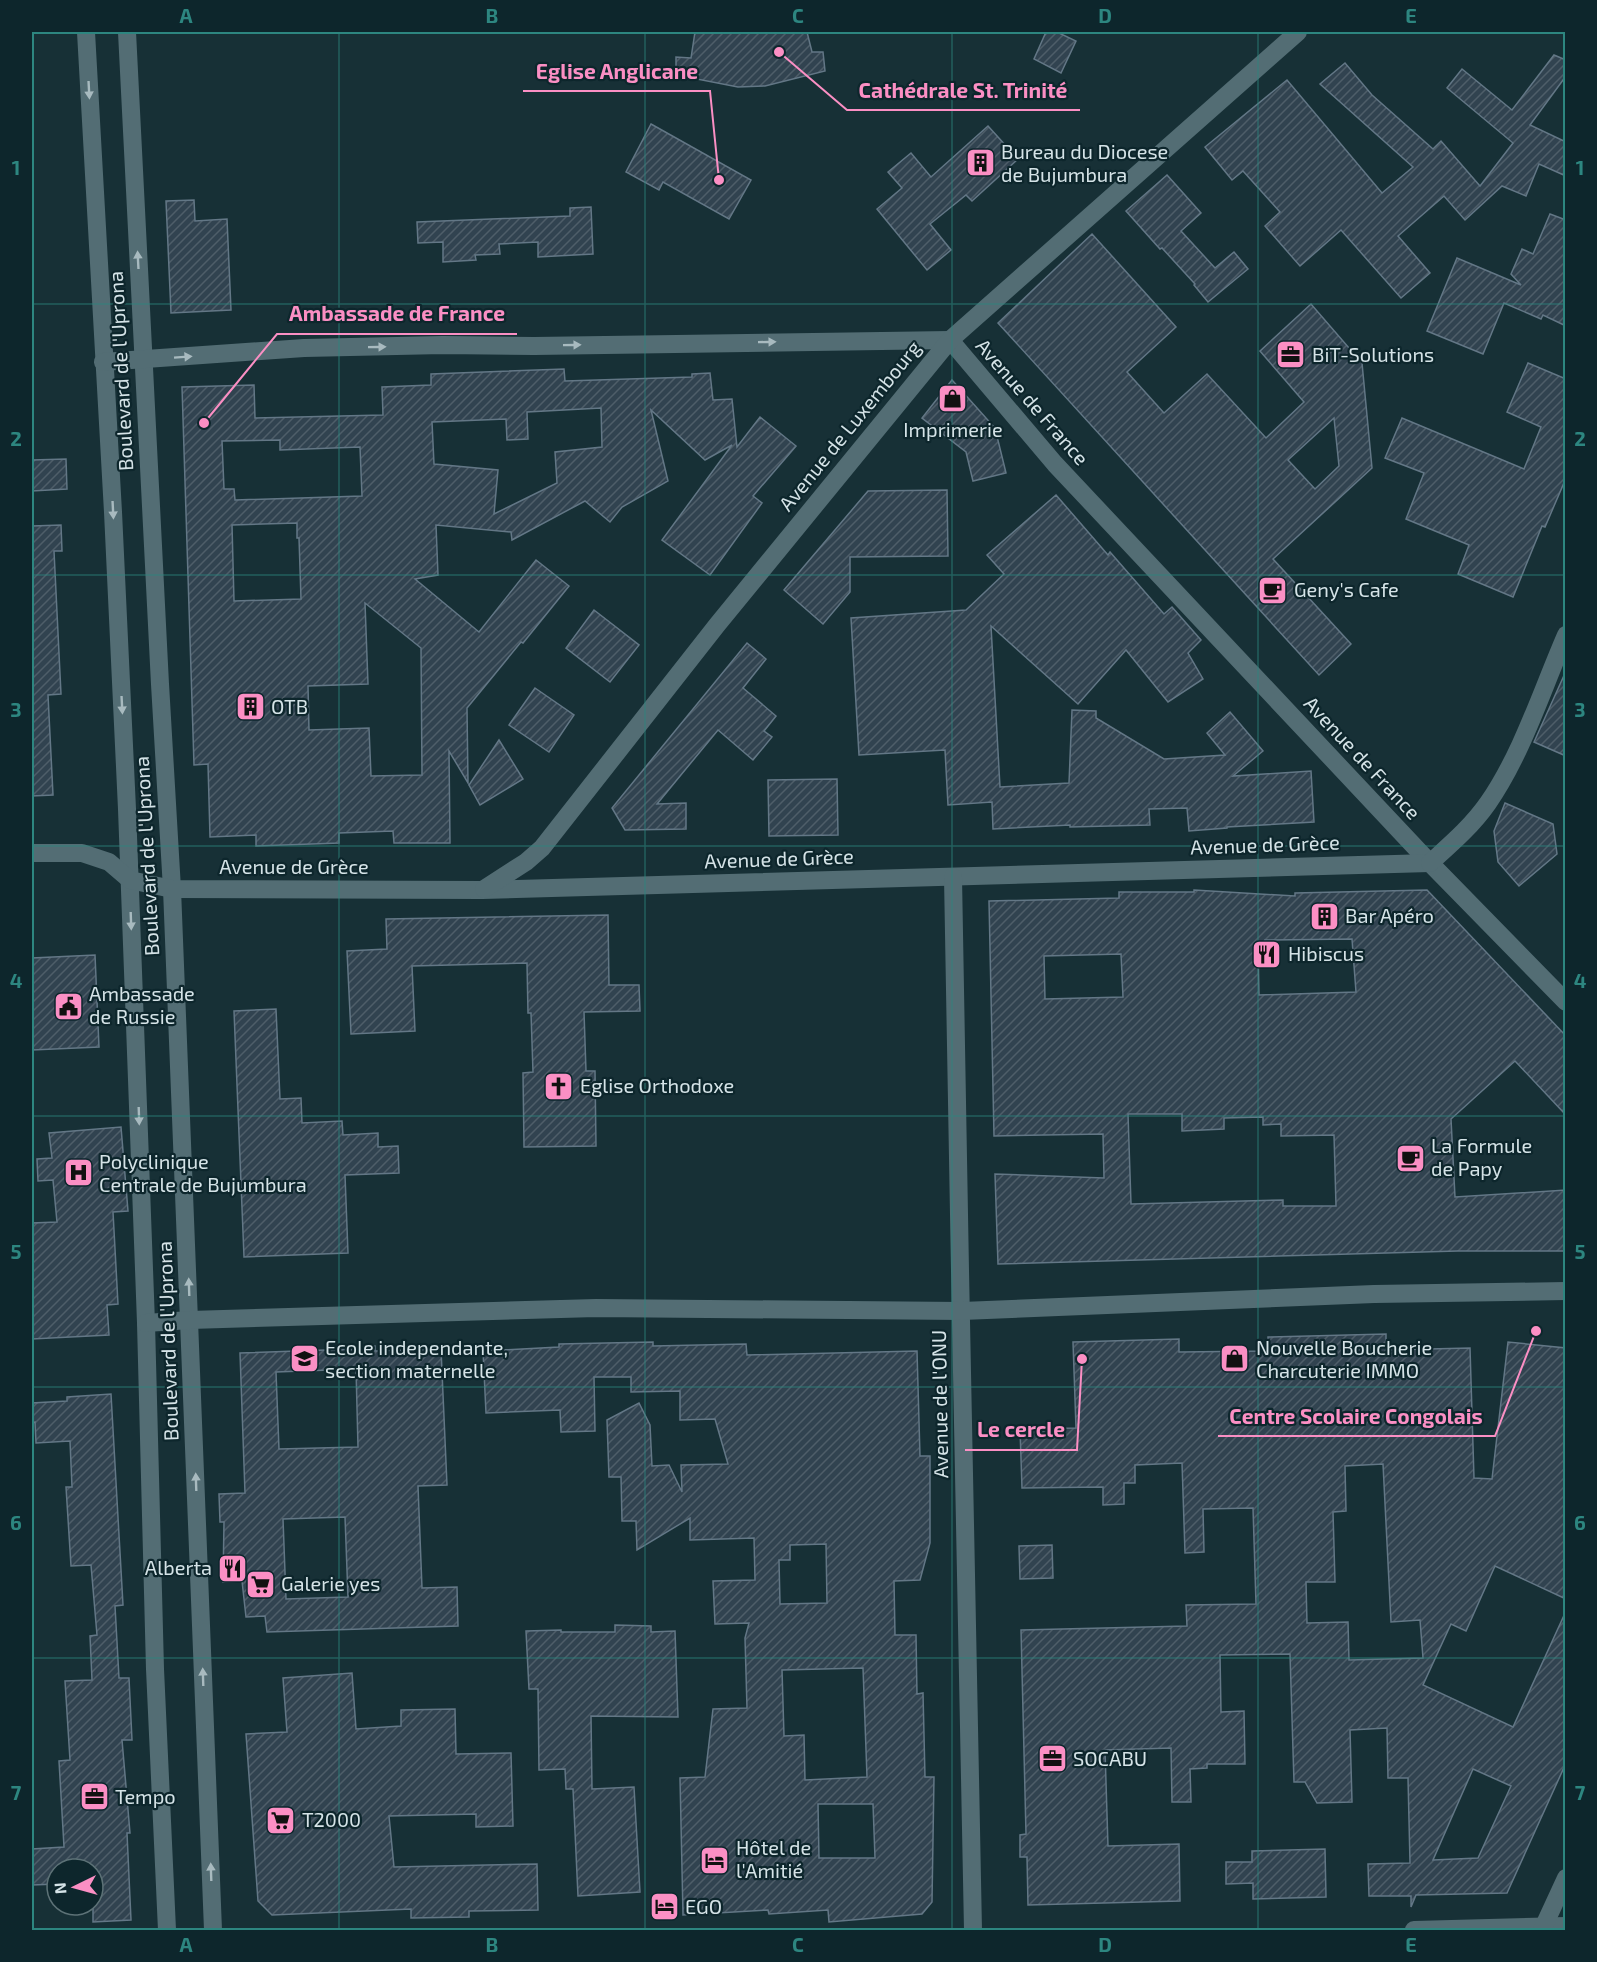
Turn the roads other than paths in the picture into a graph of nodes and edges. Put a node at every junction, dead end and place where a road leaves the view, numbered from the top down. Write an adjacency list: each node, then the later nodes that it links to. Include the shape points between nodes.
1 (86, 32): 6 (street, Boulevard de l'Uprona, one-way to 6)
2 (127, 32): 5 (street, Boulevard de l'Uprona, one-way to 2)
3 (1298, 32): 4 (street, Avenue de Luxembourg)
4 (950, 340): 5 (street, Avenue de France, one-way to 4, via 304,348); 9 (street, Avenue de France, via 1054,464); 13 (street, Avenue de Luxembourg, via 717,624 542,848)
5 (143, 359): 6 (street, Avenue de France); 12 (street, Boulevard de l'Uprona)
6 (104, 362): 11 (street, Boulevard de l'Uprona, one-way to 11)
7 (1566, 635): 9 (street, via 1516,754 1489,802)
8 (32, 853): 11 (street, via 82,853 109,862)
9 (1430, 863): 10 (street, Avenue de Grèce); 14 (street, Avenue de France)
10 (953, 877): 13 (street, Avenue de Grèce); 16 (street, Avenue de l'ONU)
11 (130, 880): 12 (street, Avenue de Grèce); 18 (street, Boulevard de l'Uprona, one-way to 18)
12 (172, 888): 13 (street, Avenue de Grèce); 17 (street, Boulevard de l'Uprona, one-way to 12)
13 (482, 890)
14 (1566, 1002)
15 (1566, 1291): 16 (street, via 1374,1294)
16 (962, 1311): 17 (street, via 596,1308); 24 (street, Avenue de l'ONU)
17 (190, 1320): 18 (street); 23 (street, Boulevard de l'Uprona, one-way to 17)
18 (146, 1323): 22 (street, Boulevard de l'Uprona)
19 (1566, 1878): 21 (street)
20 (1566, 1926): 21 (street)
21 (1542, 1929): 25 (street)
22 (167, 1930)
23 (213, 1930)
24 (973, 1930)
25 (1414, 1930)

